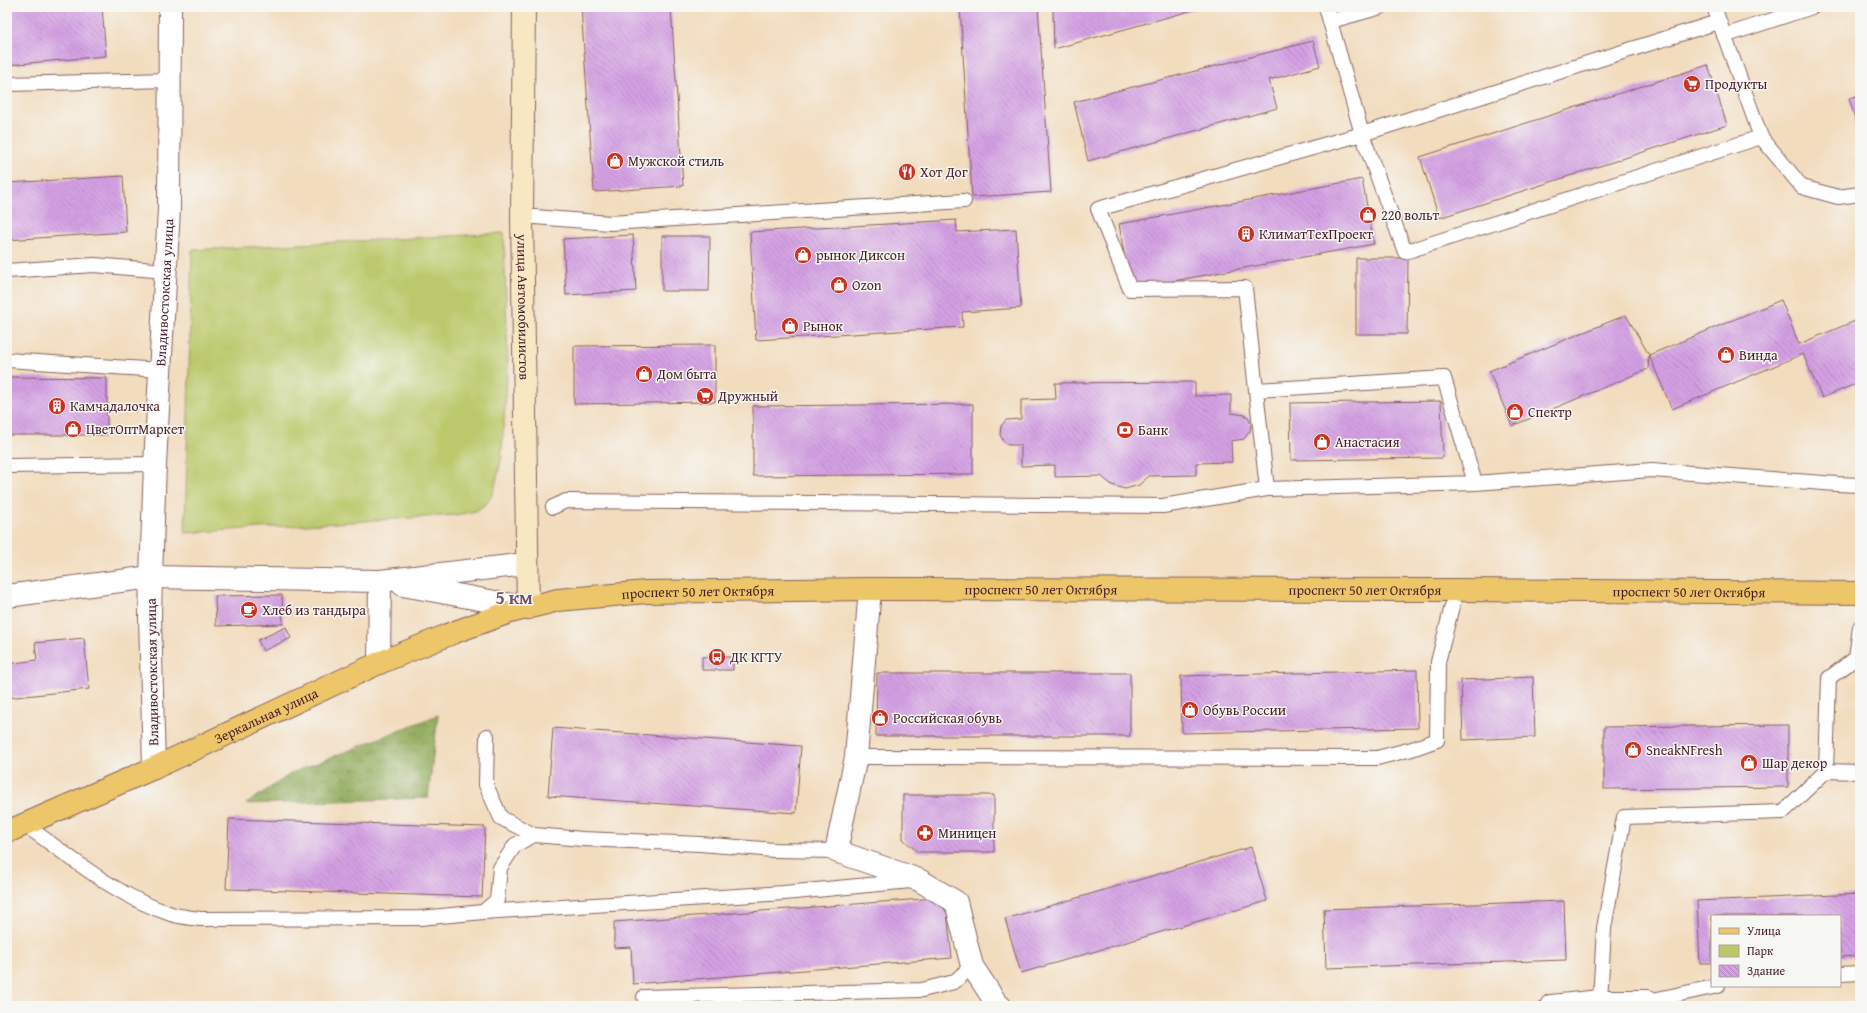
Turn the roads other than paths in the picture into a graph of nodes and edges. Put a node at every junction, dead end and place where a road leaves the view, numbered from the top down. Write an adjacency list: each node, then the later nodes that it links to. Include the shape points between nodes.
1 (170, 7): 10 (street, Владивостокская улица)
2 (524, 7): 16 (street, улица Автомобилистов)
3 (1326, 7): 7 (lane)
4 (1381, 7): 7 (lane)
5 (1714, 7): 8 (lane)
6 (1812, 7): 9 (lane)
7 (1331, 21): 12 (lane)
8 (1718, 22): 9 (lane); 12 (lane)
9 (1724, 36): 13 (lane)
10 (170, 80): 11 (lane); 18 (street, Владивостокская улица)
11 (7, 84)
12 (1362, 134): 13 (lane, via 1405,252); 21 (lane, via 1098,209 1130,289 1245,288)
13 (1761, 137): 14 (lane, via 1802,187 1838,197)
14 (1860, 194)
15 (964, 201): 16 (lane, via 610,224)
16 (522, 216): 28 (street, улица Автомобилистов)
17 (7, 271): 18 (lane, via 94,265)
18 (166, 271): 20 (street, Владивостокская улица)
19 (7, 360): 20 (lane)
20 (160, 370): 22 (street, Владивостокская улица)
21 (1256, 390): 24 (lane, via 1444,378); 26 (lane)
22 (155, 464): 23 (lane); 29 (street, Владивостокская улица)
23 (7, 466)
24 (1475, 483): 25 (lane, via 1652,470); 26 (lane)
25 (1860, 485)
26 (1267, 489): 27 (lane, via 1164,506 566,501)
27 (552, 507)
28 (526, 564): 30 (street, Владивостокская улица); 35 (street, улица Автомобилистов)
29 (151, 577): 30 (street, Владивостокская улица); 34 (street, Владивостокская улица); 40 (street, Владивостокская улица)
30 (380, 581): 35 (street, Владивостокская улица); 37 (street)
31 (870, 589): 32 (main road, проспект 50 лет Октября); 35 (main road, проспект 50 лет Октября, via 646,592 558,600); 39 (street)
32 (1456, 590): 33 (main road, проспект 50 лет Октября); 39 (lane, via 1438,662 1437,740 1412,749 1378,758)
33 (1860, 594)
34 (7, 596)
35 (528, 608): 37 (main road, Зеркальная улица, via 455,632)
36 (1860, 627): 41 (lane, via 1856,658 1829,678)
37 (379, 663): 40 (main road, Зеркальная улица)
38 (487, 736): 44 (lane, via 486,785 501,818)
39 (856, 757): 45 (street)
40 (154, 768): 43 (main road, Зеркальная улица)
41 (1826, 771): 42 (lane); 53 (lane, via 1783,812 1624,817 1604,928)
42 (1860, 772)
43 (16, 828): 47 (lane, via 136,899 172,914 194,918 420,918)
44 (534, 835): 45 (lane, via 774,850); 47 (lane, via 515,845 500,868 497,900)
45 (836, 850): 46 (street)
46 (919, 880): 47 (lane, via 776,894); 48 (street, via 956,902)
47 (483, 912)
48 (972, 966): 52 (lane, via 954,982 922,990); 55 (street)
49 (1860, 973): 50 (lane)
50 (1841, 974)
51 (1714, 987): 54 (lane)
52 (644, 997)
53 (1600, 1001): 54 (street); 56 (street)
54 (1650, 1004)
55 (998, 1005)
56 (1551, 1006)

